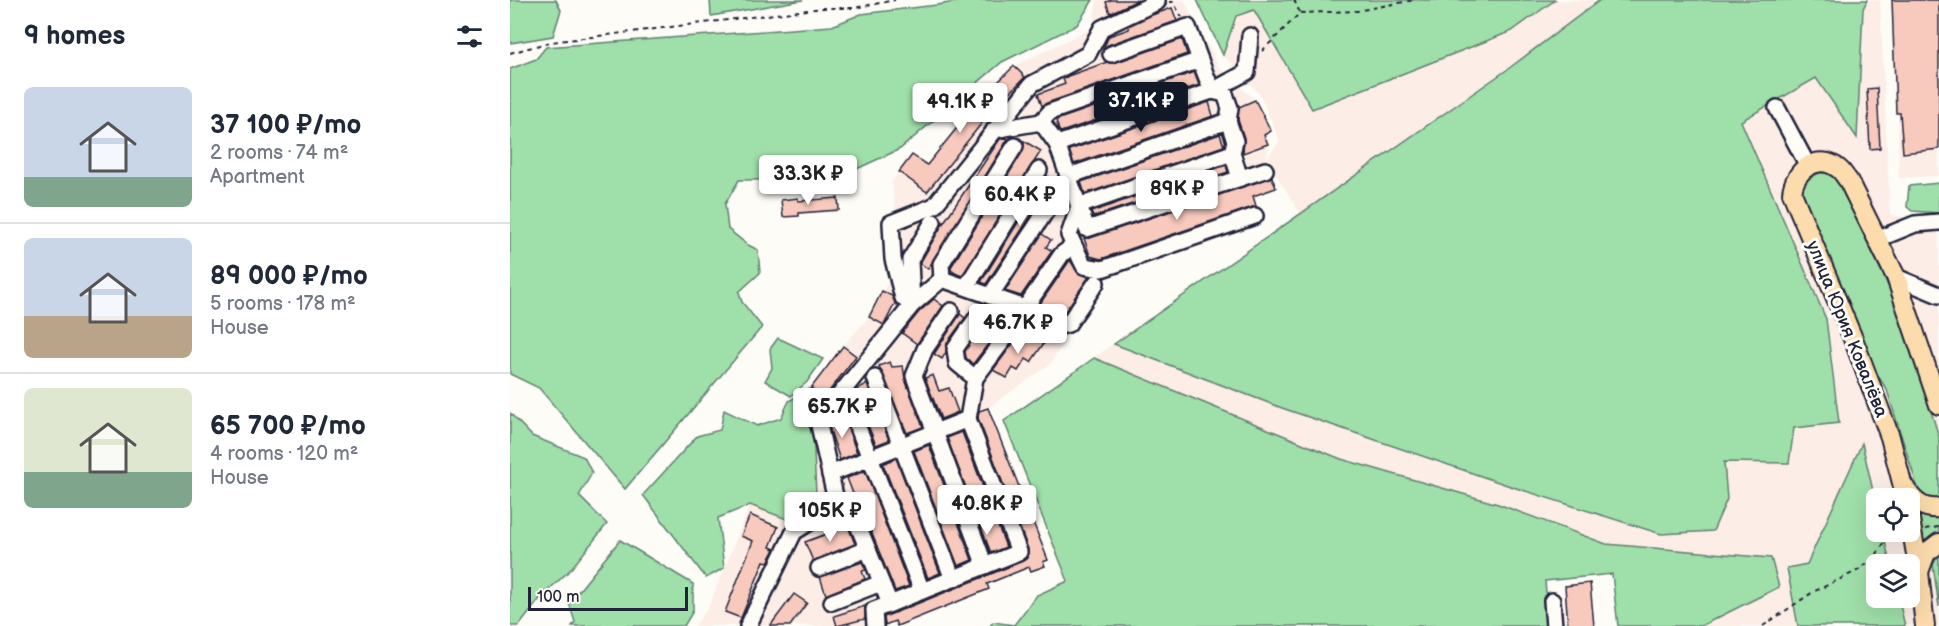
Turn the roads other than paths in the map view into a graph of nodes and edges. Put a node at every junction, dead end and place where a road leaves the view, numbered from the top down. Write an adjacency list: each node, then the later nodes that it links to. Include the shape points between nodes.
1 (1157, 1): 9 (street, via 1102,28 1088,54 1032,84)
2 (1250, 36): 5 (street, via 1247,72)
3 (1111, 54): 4 (street, via 1188,27)
4 (1200, 60): 5 (street); 8 (street, via 1050,112)
5 (1212, 91): 7 (street, via 1225,94 1230,108); 10 (street)
6 (1777, 108): 13 (street)
7 (1228, 121): 12 (street, via 1235,141); 16 (street)
8 (1041, 122): 9 (street); 10 (street)
9 (994, 130): 30 (street, via 934,206 891,223 893,258 903,298)
10 (1057, 144): 16 (street)
11 (1015, 146): 25 (street, via 941,264)
12 (1232, 153): 17 (street); 18 (street)
13 (1808, 166): 22 (main road, via 1818,163 1839,169); 42 (main road, улица Юрия Ковалёва, via 1798,173 1792,193 1854,341 1890,437)
14 (1039, 170): 27 (street)
15 (1265, 170): 17 (street)
16 (1069, 176): 18 (street); 29 (street)
17 (1240, 178): 18 (street, via 1087,229)
18 (1079, 206): 23 (street, via 1069,235)
19 (1255, 216): 23 (street, via 1102,269 1084,266)
20 (933, 222): 30 (street, via 910,260)
21 (1939, 222): 22 (street, via 1915,224)
22 (1878, 239): 24 (main road)
23 (1073, 246): 29 (street, via 1062,254 1025,308)
24 (1896, 277): 28 (street); 35 (main road)
25 (942, 279): 27 (street); 30 (street)
26 (1096, 283): 34 (street, via 1068,324 1011,330)
27 (966, 287): 29 (street)
28 (1939, 295)
29 (990, 296)
30 (912, 305): 36 (street)
31 (951, 311): 38 (street, via 925,349 914,376)
32 (978, 316): 34 (street, via 956,349 957,363)
33 (875, 378): 39 (street)
34 (975, 378): 37 (street)
35 (1939, 405)
36 (829, 408): 40 (street, via 852,412); 41 (street, via 819,425)
37 (968, 419): 38 (street); 48 (street, via 1019,552)
38 (934, 433): 39 (street); 48 (street)
39 (902, 446): 40 (street); 51 (street)
40 (869, 458): 41 (street); 54 (street)
41 (830, 474): 43 (street)
42 (1904, 488)
43 (837, 505): 47 (street, via 853,513); 58 (street, via 795,532)
44 (1920, 505): 45 (main road)
45 (1939, 508)
46 (1939, 543): 50 (main road, via 1926,553)
47 (868, 549): 49 (street); 53 (street)
48 (986, 566): 51 (street)
49 (819, 568)
50 (1920, 569)
51 (953, 579): 54 (street)
52 (1920, 581): 61 (main road)
53 (881, 583): 56 (street); 57 (street)
54 (922, 591): 57 (street)
55 (1552, 601): 60 (street)
56 (832, 602)
57 (890, 604): 59 (street, via 874,610)
58 (748, 626)
59 (875, 626)
60 (1554, 626)
61 (1925, 626)

